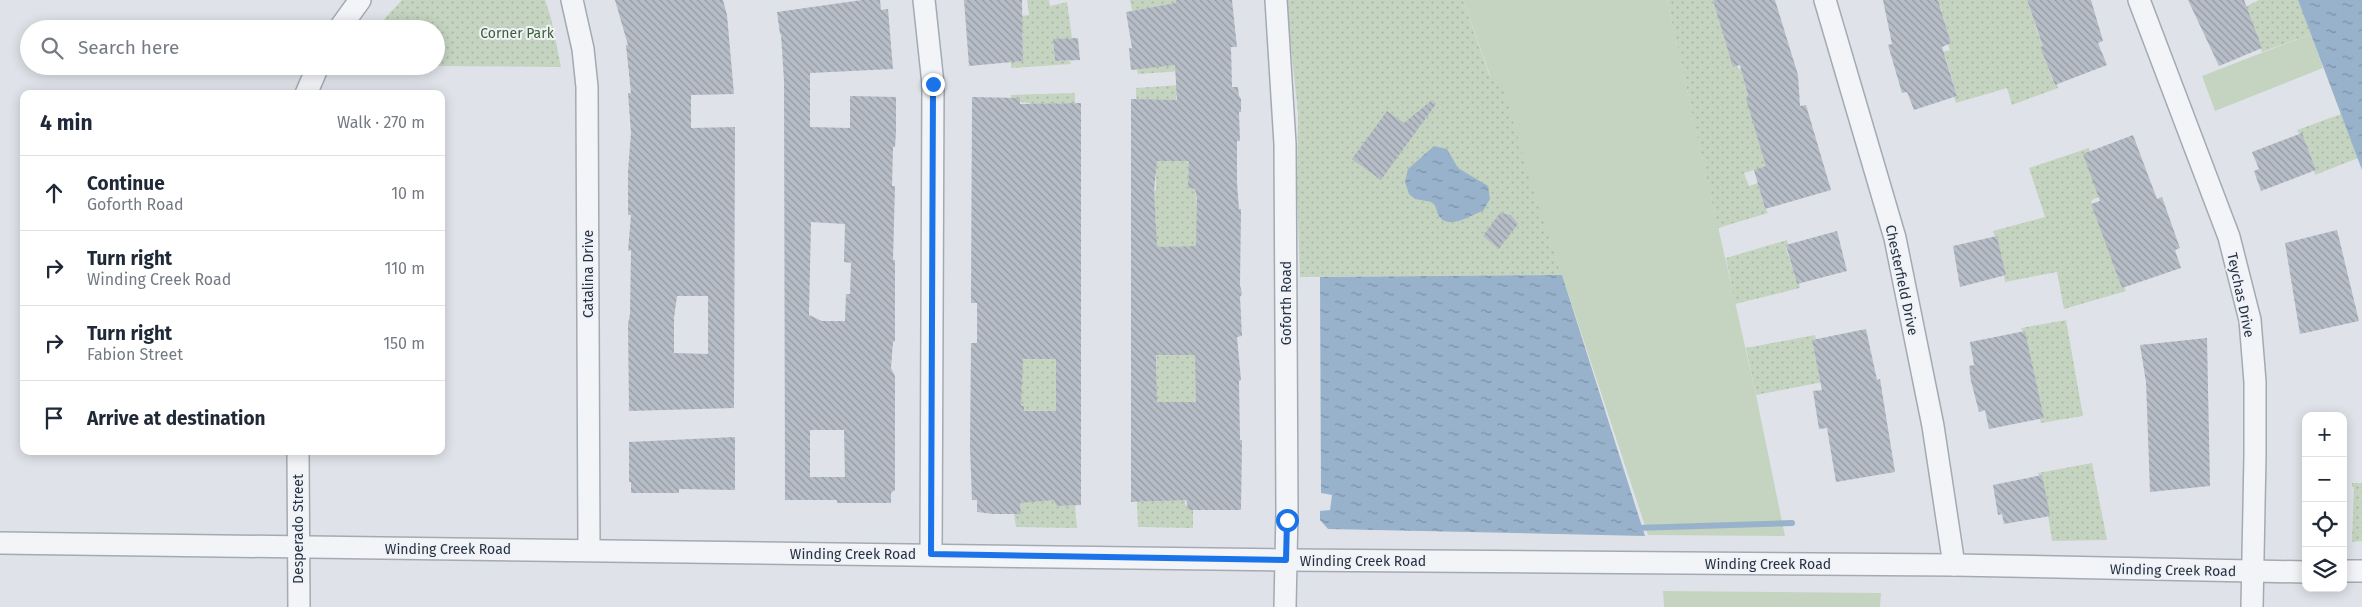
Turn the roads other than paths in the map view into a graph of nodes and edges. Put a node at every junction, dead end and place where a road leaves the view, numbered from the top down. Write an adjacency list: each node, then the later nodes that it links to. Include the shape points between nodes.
1 (360, 0): 7 (street)
2 (572, 0): 13 (street, Catalina Drive, via 583,49 587,87)
3 (924, 0): 14 (street, via 933,84)
4 (1276, 0): 15 (street, Goforth Road, via 1285,127)
5 (1824, 0): 16 (street, Chesterfield Drive, via 1895,238 1933,426)
6 (2139, 0): 19 (street, Teychas Drive, via 2229,237 2250,320 2255,382)
7 (346, 20)
8 (314, 75): 9 (street)
9 (308, 90)
10 (298, 455): 12 (street, Desperado Street)
11 (0, 543): 12 (street, Winding Creek Road)
12 (297, 548): 13 (street, Winding Creek Road); 21 (street, Desperado Street)
13 (589, 549): 14 (street, Winding Creek Road)
14 (931, 554): 15 (street, Winding Creek Road)
15 (1286, 560): 16 (street, Winding Creek Road); 22 (street, Goforth Road)
16 (1954, 565): 19 (street, Winding Creek Road)
17 (2347, 571): 18 (street)
18 (2362, 571)
19 (2253, 572): 20 (street, Winding Creek Road); 23 (street, Teychas Drive)
20 (2302, 572)
21 (299, 607)
22 (1285, 607)
23 (2252, 607)

